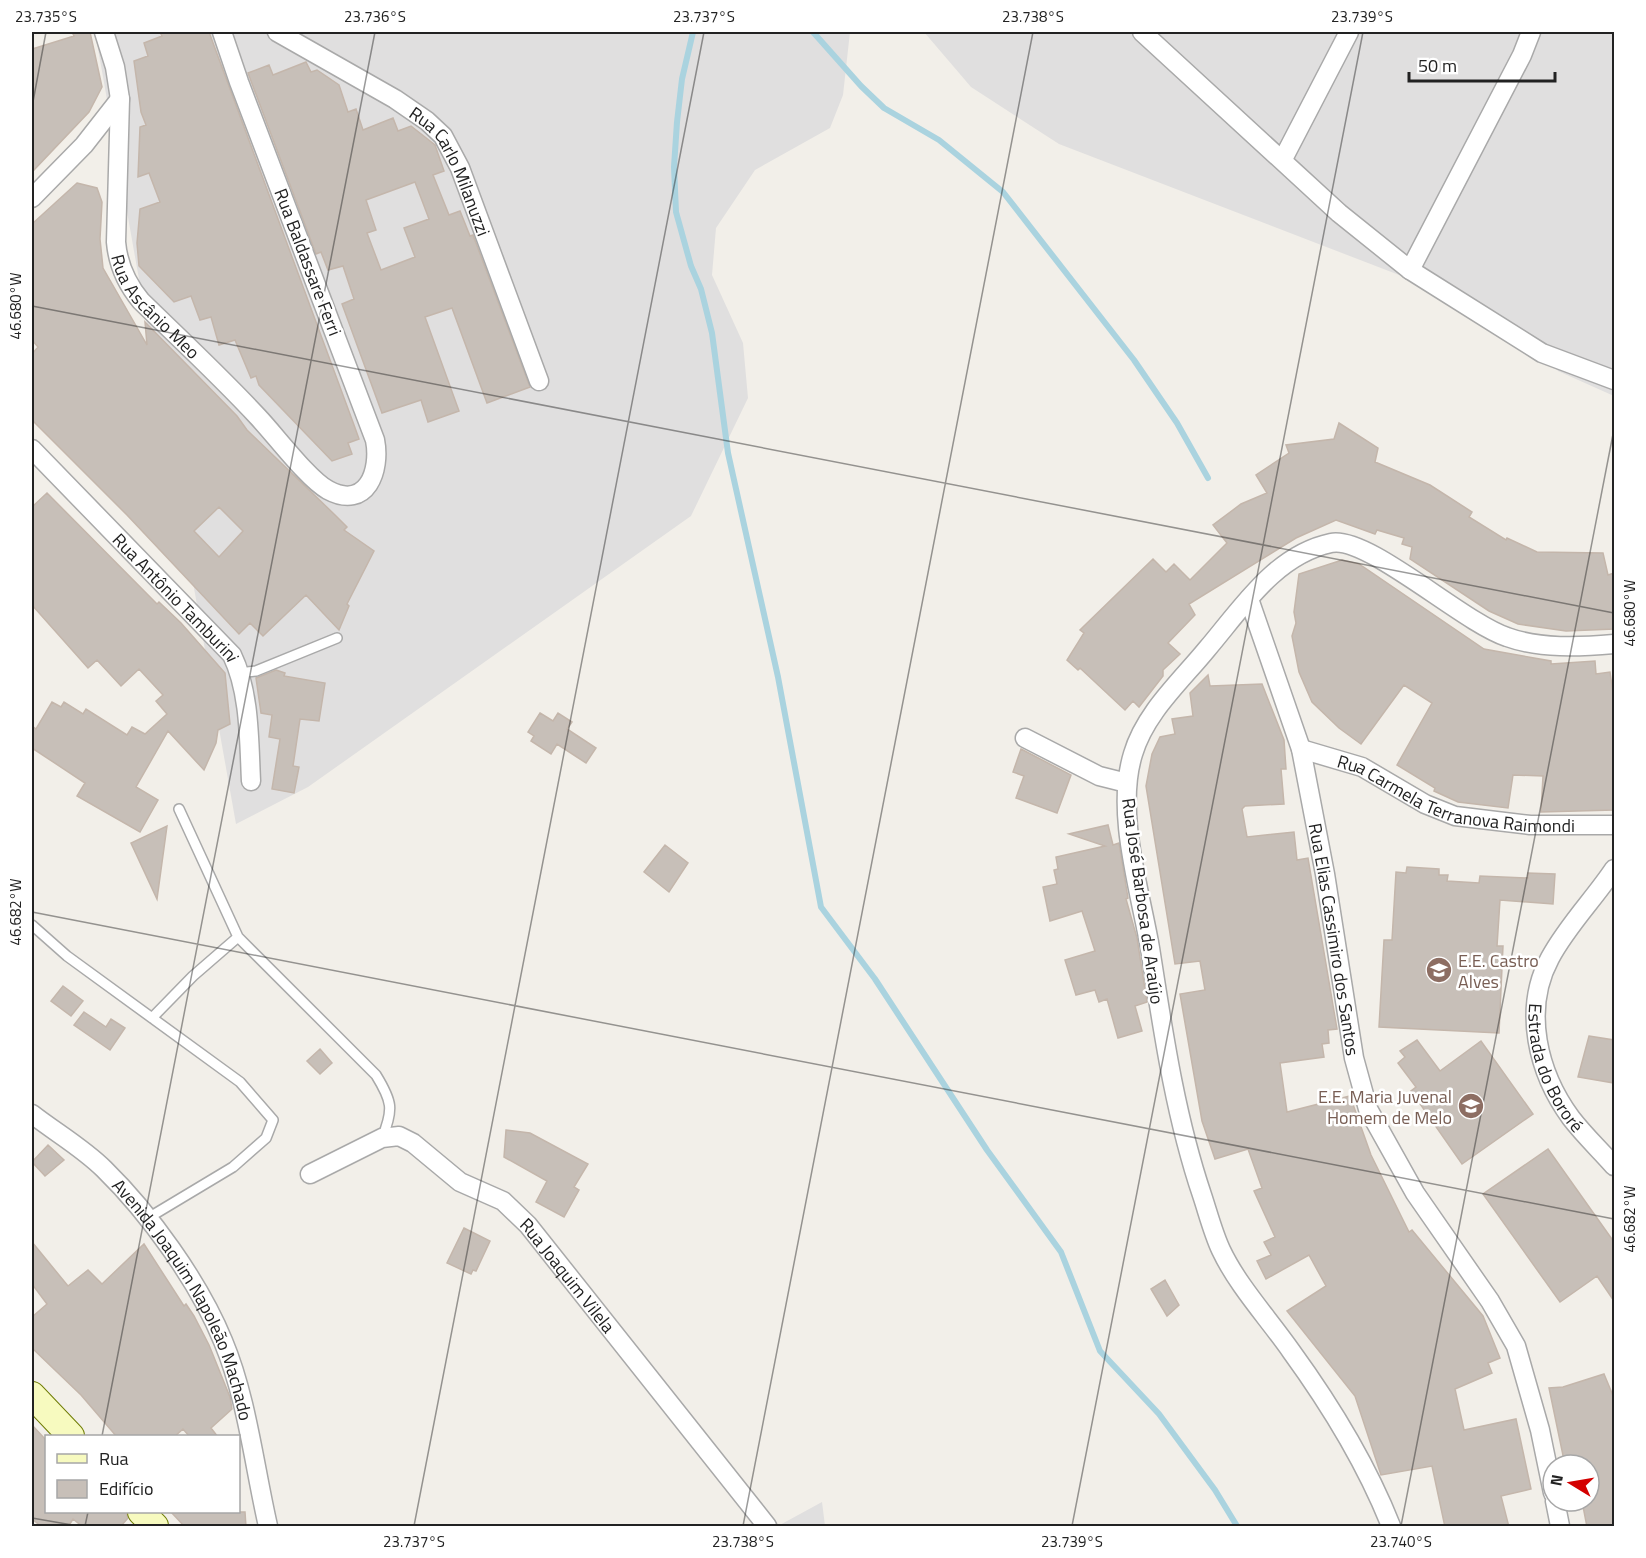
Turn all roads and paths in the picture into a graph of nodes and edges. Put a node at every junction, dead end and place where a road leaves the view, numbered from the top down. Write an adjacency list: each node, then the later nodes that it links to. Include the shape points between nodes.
1 (104, 32): 7 (street, Rua Ascânio Meo)
2 (222, 32): 14 (street, Rua Baldassare Ferri, via 375,440 376,471)
3 (277, 32): 12 (street, Rua Carlo Milanuzzi, via 395,99 443,136 460,168)
4 (1349, 32): 8 (street)
5 (1531, 32): 10 (street)
6 (1153, 35): 8 (street)
7 (120, 99): 9 (street, via 84,145); 14 (street, Rua Ascânio Meo, via 116,242 119,264 127,281 141,301 322,486 344,495)
8 (1283, 159): 10 (street, via 1339,213)
9 (32, 198)
10 (1410, 270): 11 (street, via 1542,353)
11 (1614, 380)
12 (539, 381)
13 (32, 449): 18 (street, Rua Antônio Tamburini, via 228,648)
14 (363, 490)
15 (1249, 599): 17 (street, Rua José Barbosa de Araújo, via 1292,558 1344,542 1378,556 1478,625 1505,637 1551,645); 20 (street, Rua Elias Cassimiro dos Santos); 22 (street, Rua José Barbosa de Araújo, via 1147,722 1132,756)
16 (337, 638): 18 (lane, via 256,671)
17 (1614, 644)
18 (239, 673): 21 (street, Rua Antônio Tamburini)
19 (1025, 738): 22 (street, via 1099,776)
20 (1300, 749): 24 (street, Rua Carmela Terranova Raimondi, via 1362,767 1425,804 1455,816 1530,825); 36 (street, Rua Elias Cassimiro dos Santos, via 1325,874 1354,1058 1368,1109 1414,1193 1490,1300 1516,1346)
21 (251, 781)
22 (1127, 783): 38 (street, Rua José Barbosa de Araújo, via 1134,862 1169,1073 1188,1155 1221,1250 1343,1426)
23 (179, 809): 27 (lane)
24 (1614, 825)
25 (1614, 869): 31 (street, Estrada do Bororé, via 1549,960 1538,993 1535,1026 1549,1080 1559,1100)
26 (32, 924): 28 (lane, via 67,956)
27 (238, 937): 28 (lane); 30 (lane, via 376,1075 389,1095 391,1115)
28 (152, 1018): 33 (lane, via 240,1082 273,1120 266,1138 233,1167)
29 (32, 1114): 33 (street, Avenida Joaquim Napoleão Machado, via 103,1168)
30 (382, 1137): 32 (street); 41 (street, Rua Joaquim Vilela, via 399,1136 413,1143 460,1182 503,1201 516,1213)
31 (1614, 1166)
32 (310, 1174)
33 (148, 1218): 40 (street, Avenida Joaquim Napoleão Machado, via 183,1269 223,1340 237,1384)
34 (32, 1395): 35 (main road)
35 (69, 1435)
36 (1545, 1453)
37 (142, 1513): 39 (main road)
38 (1392, 1526)
39 (155, 1527)
40 (268, 1527)
41 (767, 1527)

